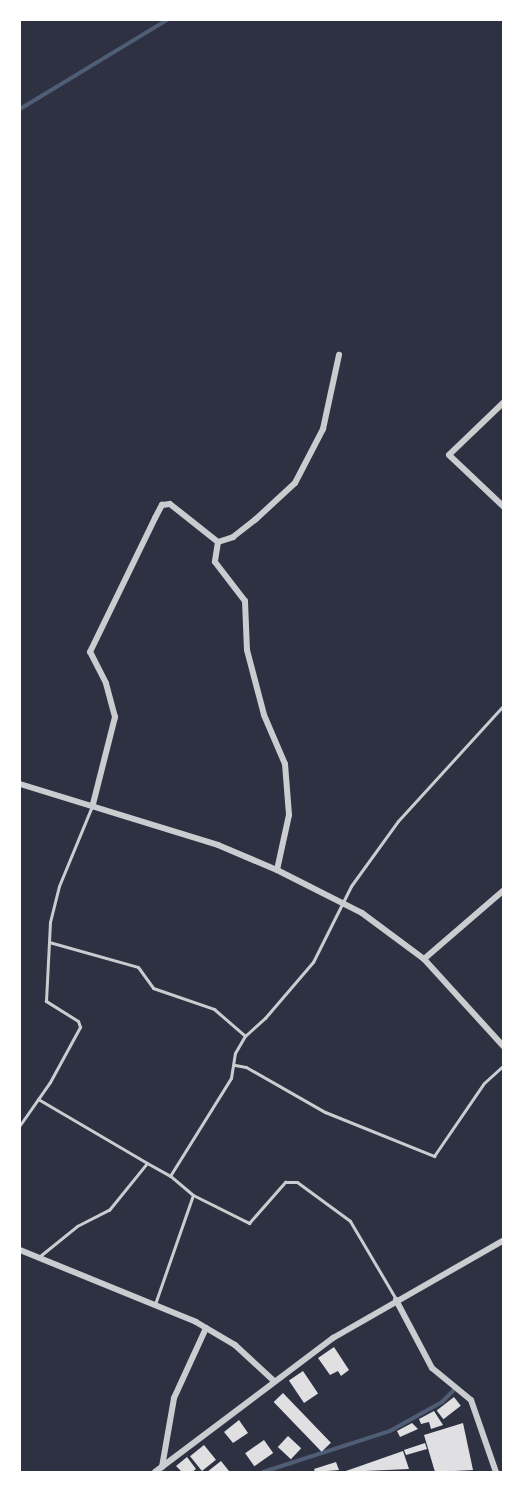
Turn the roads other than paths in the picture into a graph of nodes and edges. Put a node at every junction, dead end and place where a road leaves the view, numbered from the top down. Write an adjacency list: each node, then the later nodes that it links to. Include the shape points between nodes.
1 (339, 355): 4 (street, via 323,429 295,483 233,537)
2 (504, 402): 3 (street, via 449,455)
3 (504, 507)
4 (218, 542): 7 (street, via 170,504 162,505 90,652 106,683 115,717); 8 (street, via 213,552 215,562 245,601 247,650 264,714 285,764 289,815)
5 (504, 705): 10 (lane, via 398,820)
6 (20, 784): 7 (street)
7 (93, 804): 8 (street, via 218,845); 11 (lane, via 59,886)
8 (278, 870): 10 (street)
9 (504, 890): 12 (street)
10 (340, 902): 12 (street, via 382,924); 13 (lane, via 313,962 266,1018)
11 (49, 942): 13 (lane, via 138,967 153,988 214,1009); 17 (lane, via 46,1001 78,1021 80,1027)
12 (424, 959): 14 (street)
13 (245, 1036): 15 (lane, via 235,1053)
14 (504, 1047)
15 (235, 1065): 16 (lane, via 246,1067 325,1112 434,1156 484,1083); 20 (lane)
16 (504, 1065)
17 (38, 1100): 18 (lane); 19 (lane)
18 (20, 1125)
19 (147, 1163): 20 (lane); 24 (lane, via 109,1210 76,1226)
20 (170, 1176): 21 (lane)
21 (193, 1195): 25 (lane, via 249,1223 285,1182 297,1182 350,1221); 26 (lane)
22 (504, 1240): 25 (street)
23 (20, 1250): 24 (street)
24 (40, 1256): 26 (street)
25 (396, 1300): 28 (street, via 333,1338); 31 (street, via 432,1368 471,1400)
26 (155, 1305): 27 (street)
27 (206, 1328): 28 (street, via 235,1345); 29 (street, via 174,1398)
28 (274, 1381): 29 (street)
29 (162, 1467): 30 (street)
30 (155, 1473)
31 (496, 1473)

